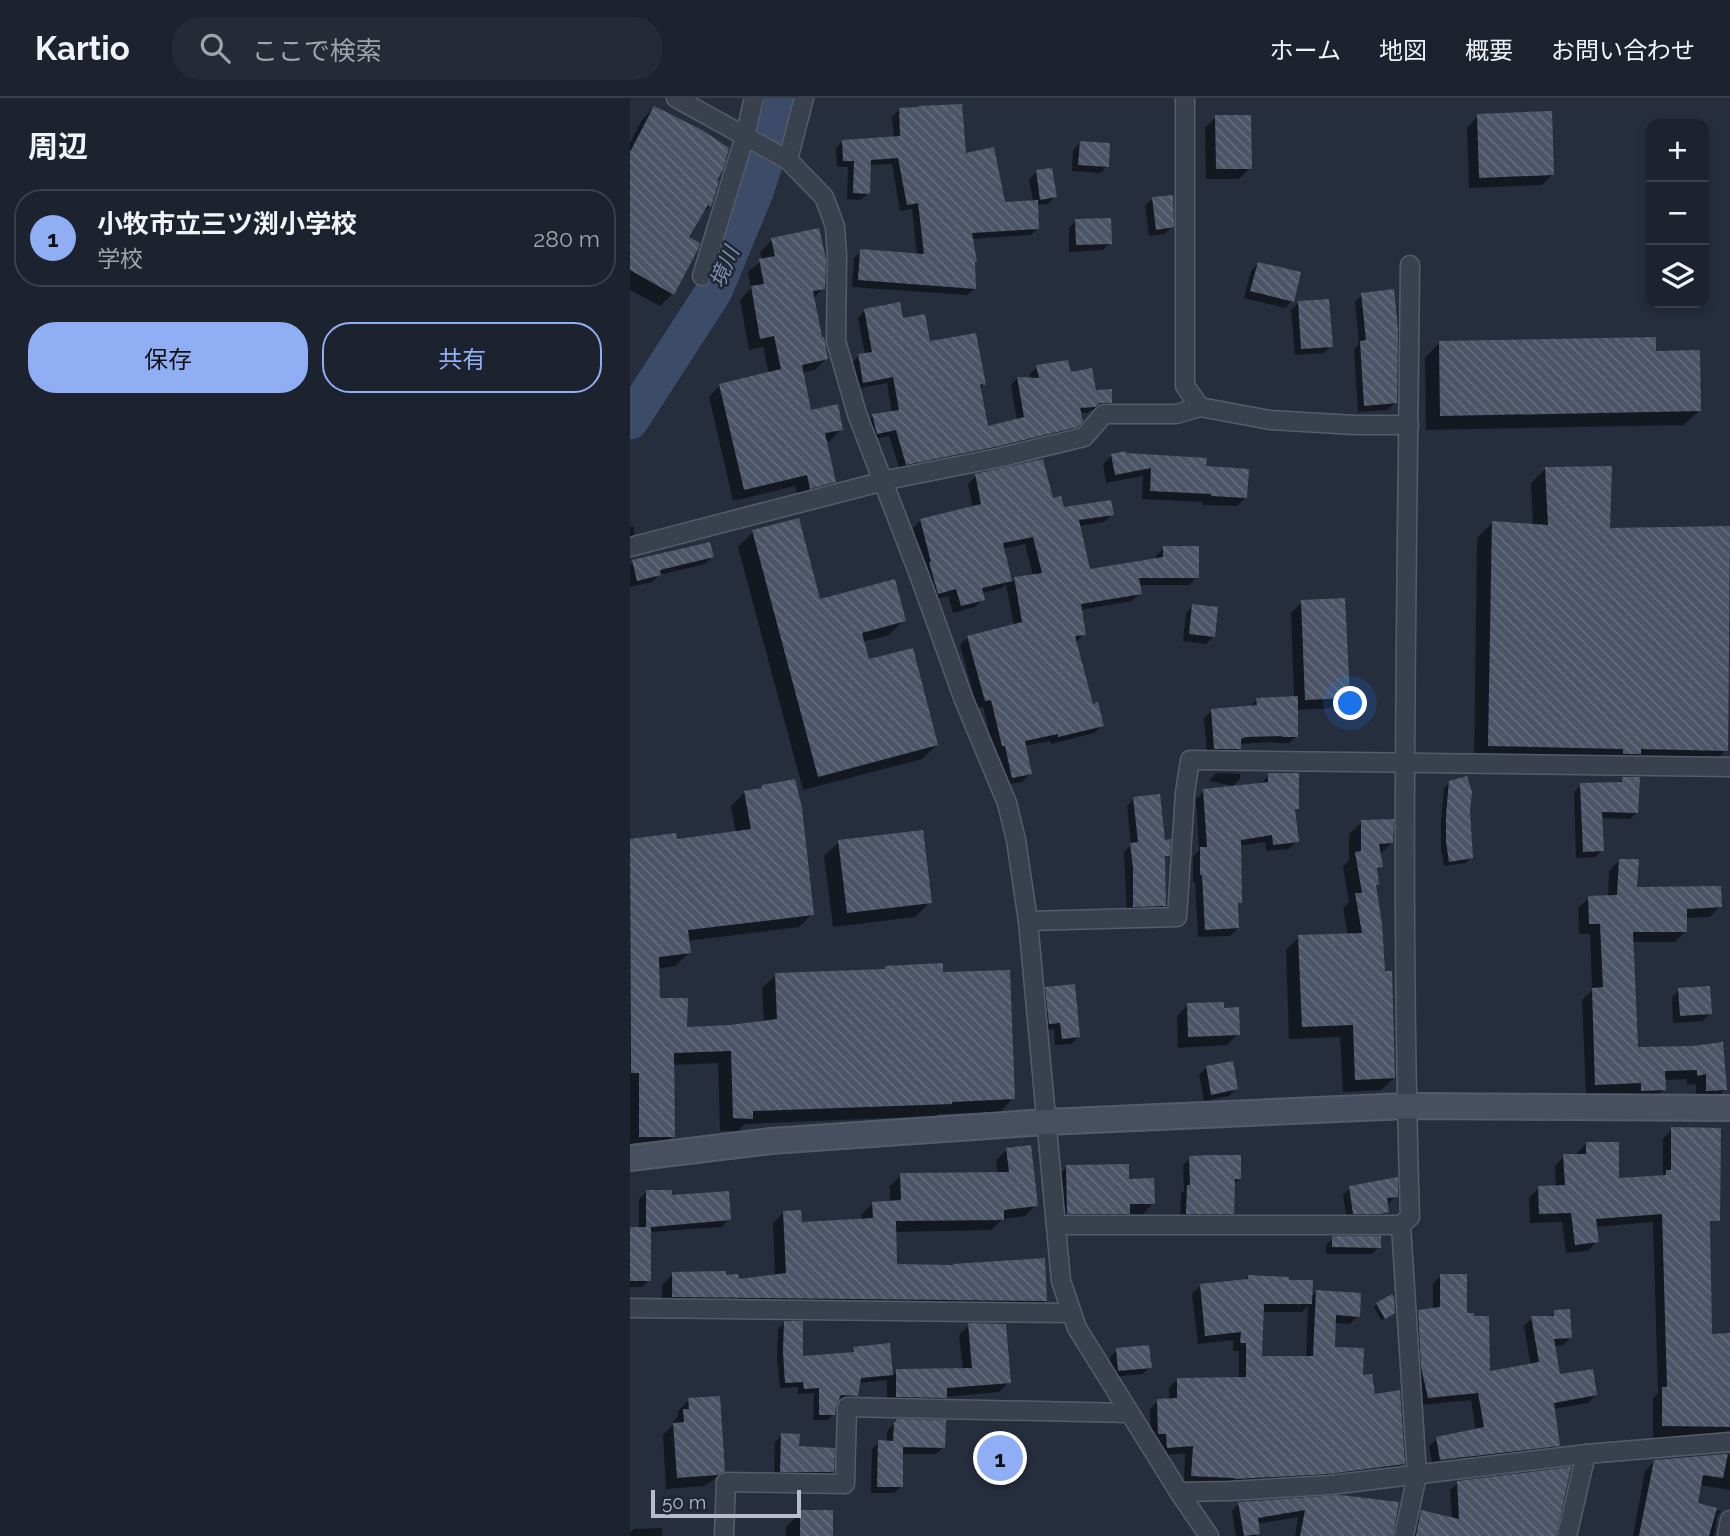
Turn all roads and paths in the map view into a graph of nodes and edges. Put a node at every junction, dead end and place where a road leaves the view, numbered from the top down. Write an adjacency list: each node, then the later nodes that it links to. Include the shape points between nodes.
1 (676, 98): 5 (street)
2 (754, 98): 5 (street)
3 (804, 98): 6 (street)
4 (1185, 98): 9 (street, via 1185,386)
5 (749, 139): 6 (street); 8 (street)
6 (788, 160): 11 (street, via 824,197 835,227 835,341)
7 (1410, 265): 10 (street)
8 (702, 276)
9 (1200, 407): 10 (street, via 1270,421); 11 (street, via 1176,414 1104,414 1084,437)
10 (1409, 425): 13 (street)
11 (883, 481): 12 (street); 15 (street, via 1007,803)
12 (630, 547)
13 (1405, 764): 14 (street); 15 (street, via 1190,760 1177,917); 16 (street)
14 (1730, 767)
15 (1028, 920): 18 (street)
16 (1407, 1106): 17 (street); 18 (street); 21 (street, via 1410,1217)
17 (1730, 1108)
18 (1046, 1122): 19 (street, via 771,1141); 20 (street)
19 (630, 1158)
20 (1056, 1225): 21 (street); 23 (street, via 1061,1281)
21 (1401, 1225): 27 (street)
22 (630, 1308): 23 (street)
23 (1071, 1313): 24 (street)
24 (1129, 1412): 28 (street); 30 (street, via 847,1407 845,1484 726,1482)
25 (1730, 1442): 26 (street)
26 (1586, 1454): 27 (street); 33 (street)
27 (1417, 1475): 28 (street); 32 (street)
28 (1179, 1492): 31 (street)
29 (1730, 1520): 34 (street)
30 (724, 1536)
31 (1209, 1536)
32 (1404, 1536)
33 (1566, 1536)
34 (1727, 1536)

